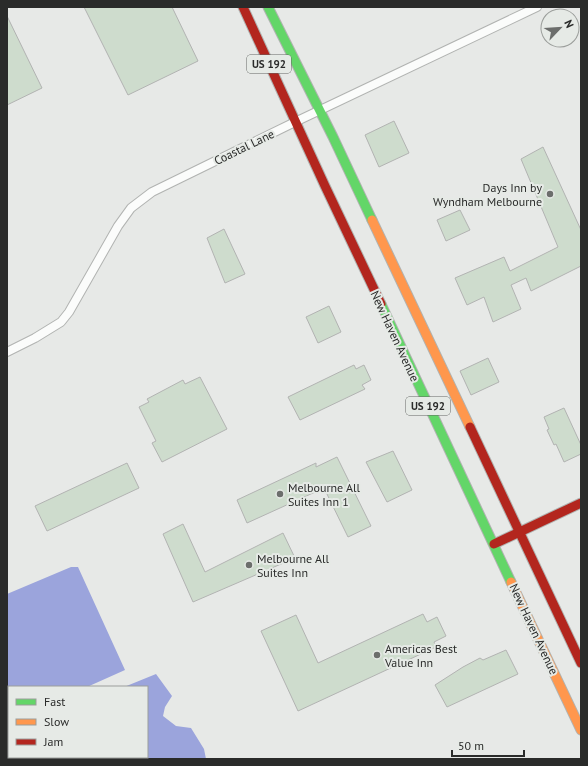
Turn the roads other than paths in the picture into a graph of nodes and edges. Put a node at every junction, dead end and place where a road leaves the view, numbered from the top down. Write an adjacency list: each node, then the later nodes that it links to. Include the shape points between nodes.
1 (243, 7): 5 (main road, New Haven Avenue / US 192)
2 (268, 7): 4 (main road, US 192)
3 (537, 7): 4 (street, Coastal Lane)
4 (319, 110): 5 (street, Coastal Lane); 8 (main road, US 192)
5 (295, 122): 6 (street, Coastal Lane, via 152,192 131,208 61,322); 9 (main road, New Haven Avenue / US 192)
6 (7, 352)
7 (581, 504): 8 (main road)
8 (519, 532): 9 (main road); 10 (main road, US 192)
9 (494, 544): 11 (main road, New Haven Avenue / US 192)
10 (581, 663)
11 (581, 730)

